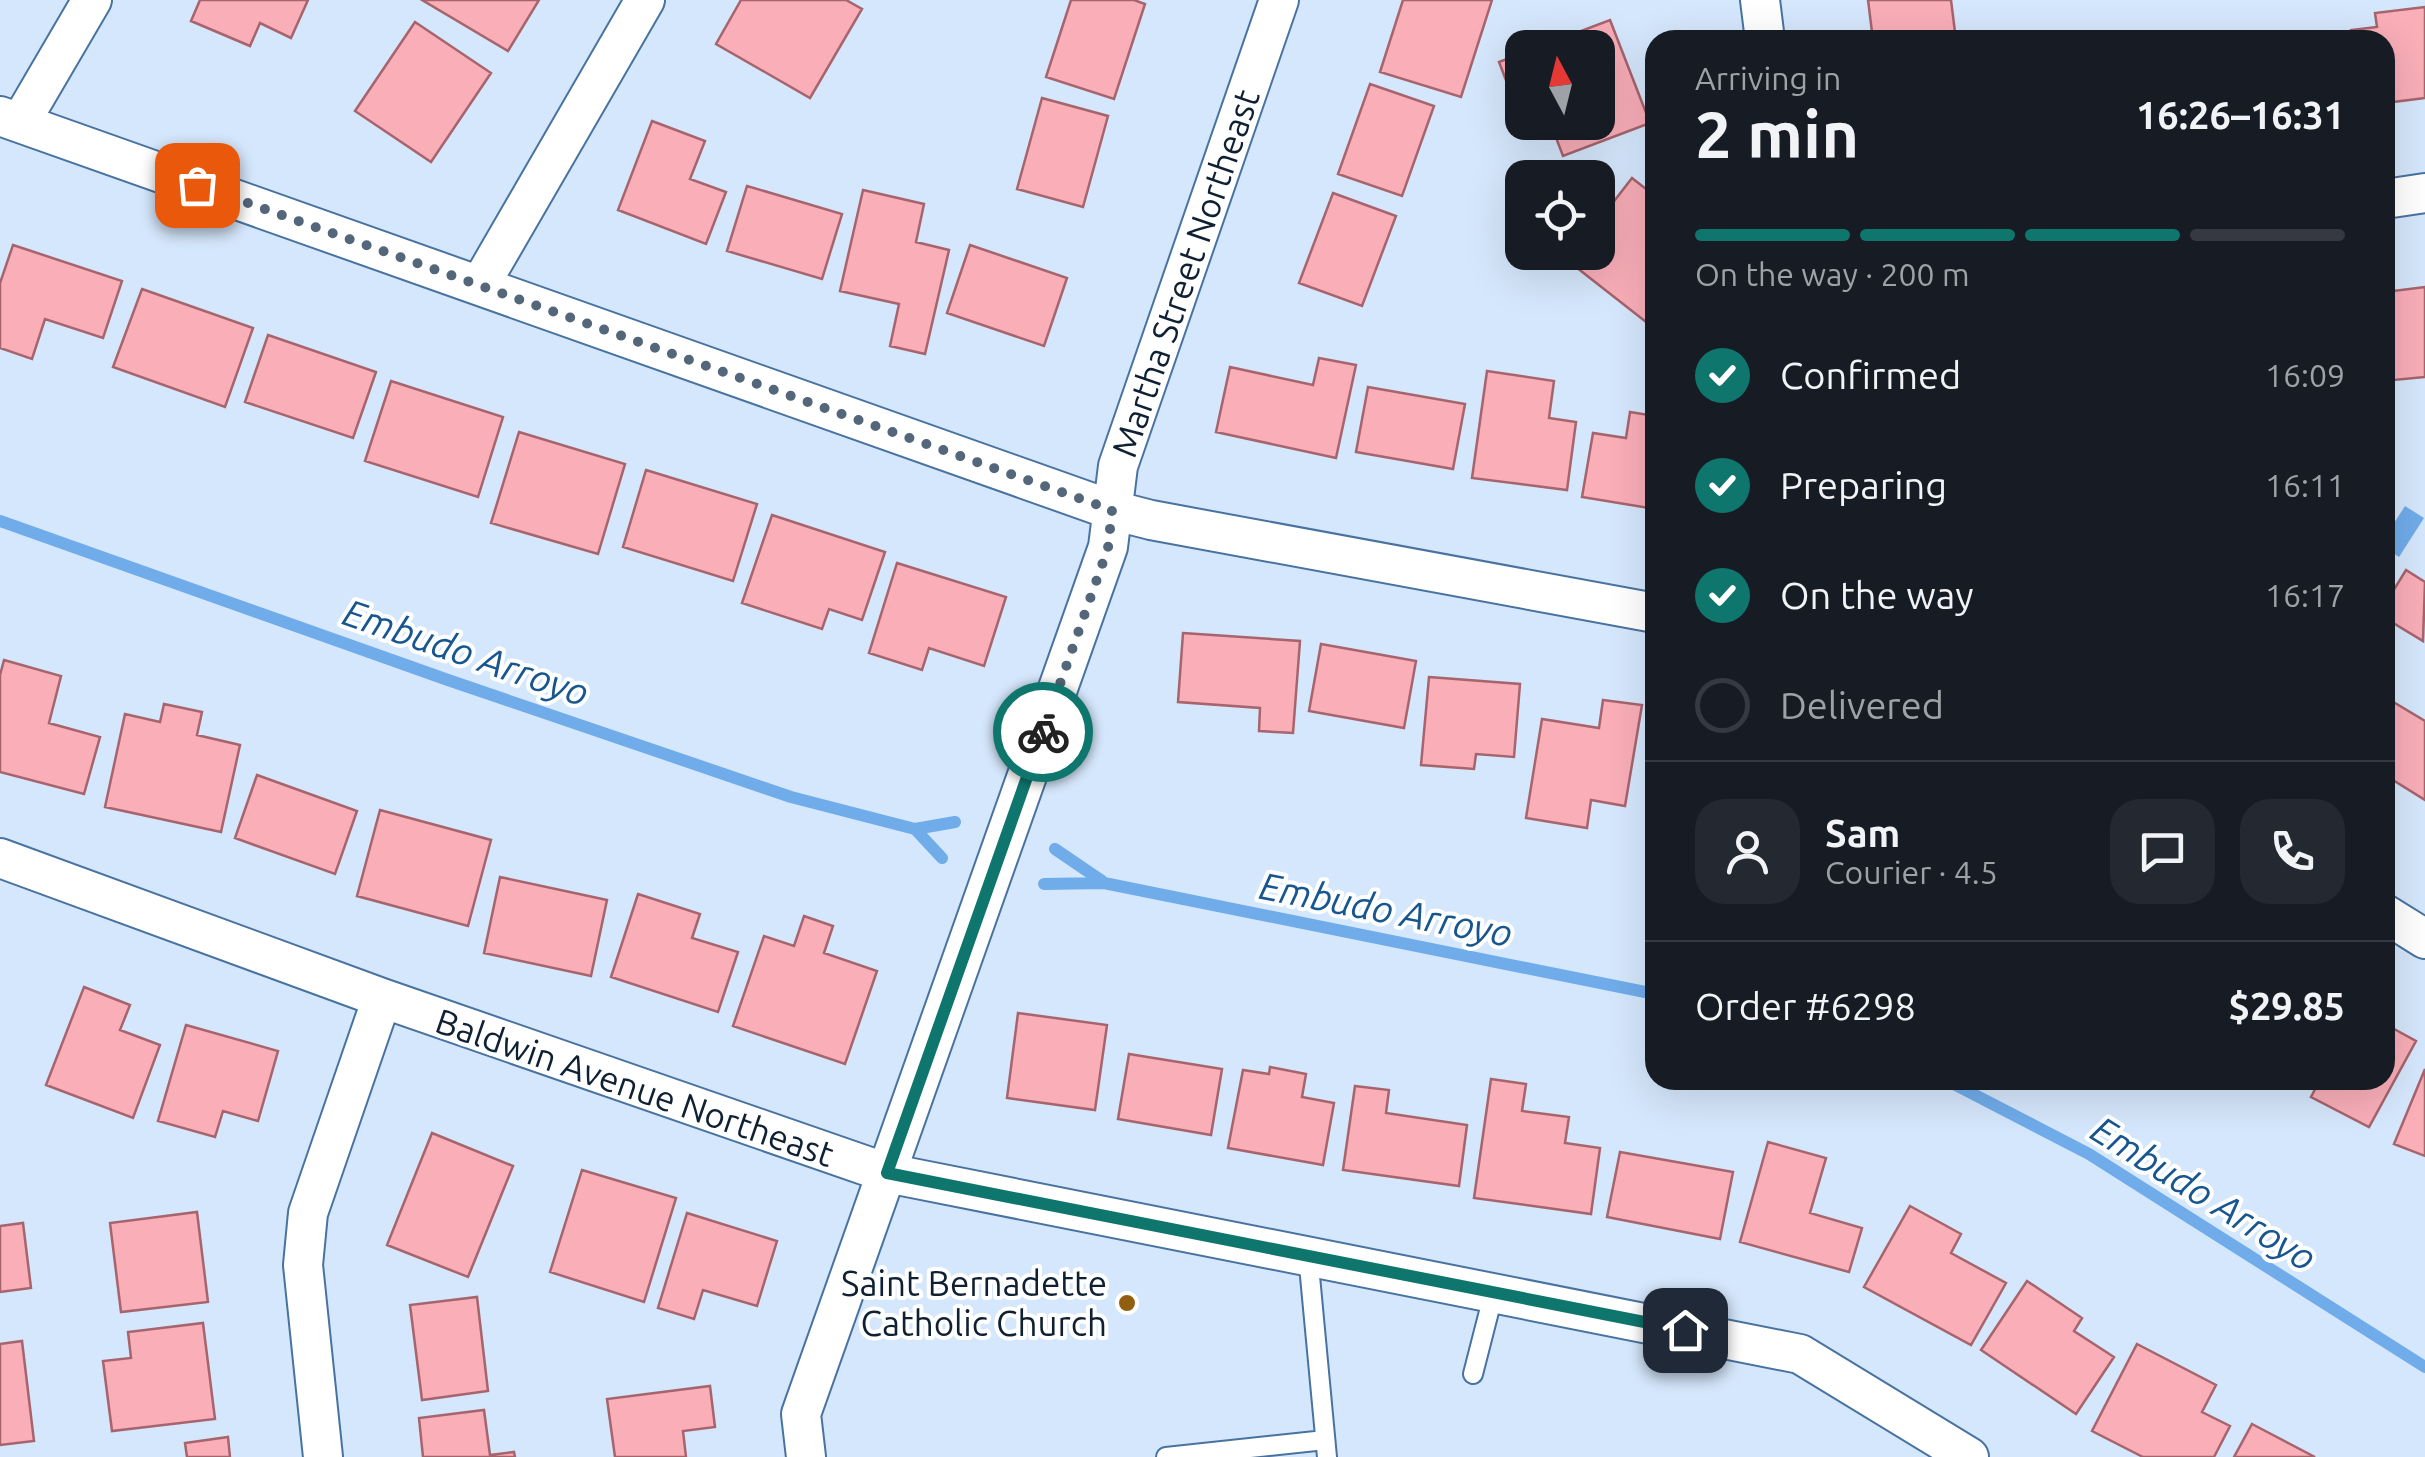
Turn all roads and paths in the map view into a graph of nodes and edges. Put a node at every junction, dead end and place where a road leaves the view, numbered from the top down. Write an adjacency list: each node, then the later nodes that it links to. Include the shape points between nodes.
1 (92, 0): 6 (street)
2 (646, 0): 9 (street)
3 (1279, 0): 10 (street, Martha Street Northeast, via 1118,466)
4 (1760, 0): 5 (street)
5 (1764, 30)
6 (10, 119): 9 (street)
7 (2425, 193): 8 (street)
8 (2395, 198)
9 (480, 286): 10 (street)
10 (1112, 510): 11 (street); 16 (street, Martha Street Northeast, via 1108,548)
11 (1645, 612)
12 (0, 858): 15 (street, Baldwin Avenue Northeast)
13 (2395, 920): 14 (street)
14 (2425, 939)
15 (382, 998): 16 (street, Baldwin Avenue Northeast); 22 (street, via 308,1213 303,1266)
16 (887, 1173): 17 (street, Baldwin Avenue Northeast); 23 (street, Martha Street Northeast, via 801,1414)
17 (1308, 1254): 18 (street, Baldwin Avenue Northeast); 20 (lane)
18 (1494, 1292): 19 (lane); 21 (street, Baldwin Avenue Northeast, via 1800,1354)
19 (1473, 1374)
20 (1326, 1448): 24 (lane)
21 (1954, 1453)
22 (324, 1457)
23 (806, 1457)
24 (1166, 1457)

